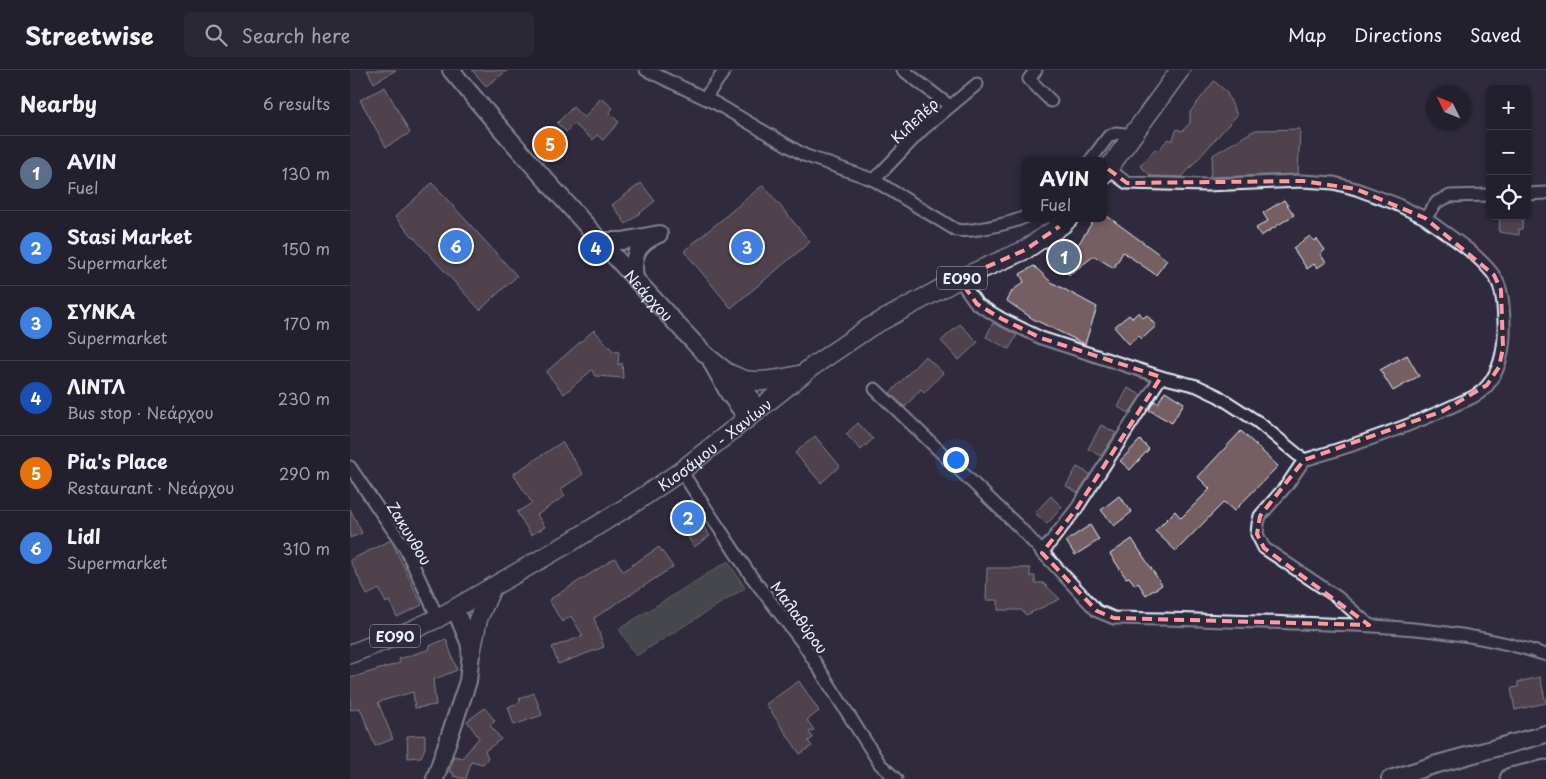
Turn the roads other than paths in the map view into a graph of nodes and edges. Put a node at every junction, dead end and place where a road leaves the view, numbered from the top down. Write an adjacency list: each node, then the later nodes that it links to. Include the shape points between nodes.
1 (451, 70): 22 (street, Νεάρχου)
2 (646, 70): 8 (street)
3 (725, 70): 8 (street)
4 (903, 70): 10 (street)
5 (1036, 70): 9 (street, via 1029,79)
6 (1180, 70): 11 (main road)
7 (977, 84): 10 (street, Κιλελέρ)
8 (705, 98): 15 (street, via 804,154)
9 (1051, 100)
10 (950, 106): 15 (street, Κιλελέρ)
11 (1133, 135): 12 (street, via 1116,133 1108,137); 13 (main road)
12 (1093, 157)
13 (1107, 170)
14 (1107, 174): 19 (street, via 1127,183 1334,183)
15 (874, 180): 20 (street, via 963,232)
16 (1546, 193): 17 (street)
17 (1531, 194)
18 (1486, 195): 19 (street, via 1450,196 1437,202)
19 (1426, 216): 30 (street, via 1494,275 1501,290 1504,329 1499,367 1480,393 1443,411)
20 (1022, 218)
21 (1064, 222): 24 (main road, Κισσάμου - Χανίων / ΕΟ90, via 1025,250)
22 (601, 241): 23 (street, Νεάρχου); 23 (street, via 622,241 659,234 647,240 636,254)
23 (635, 279): 27 (street, Νεάρχου)
24 (959, 280): 25 (main road, Κισσάμου - Χανίων / ΕΟ90, via 870,327); 26 (street, via 976,304 1041,338)
25 (802, 375): 27 (main road, via 760,381); 29 (main road, Κισσάμου - Χανίων / ΕΟ90)
26 (1161, 377): 30 (street, via 1197,386 1218,396 1258,422); 33 (street, via 1077,508)
27 (726, 378): 29 (street, Νεάρχου, via 748,392 753,401)
28 (875, 389): 33 (street)
29 (752, 416): 32 (main road, Κισσάμου - Χανίων / ΕΟ90)
30 (1304, 460): 37 (street, via 1260,516 1257,534 1264,548 1337,598)
31 (350, 467): 36 (street, Ζακυνθου, via 405,548)
32 (681, 471): 34 (main road, Κισσάμου - Χανίων / ΕΟ90); 44 (street, Μαλαθύρου, via 751,576 804,645 880,764)
33 (1042, 552): 37 (street, via 1097,611 1114,618)
34 (492, 587): 35 (main road, Κισσάμου - Χανίων / ΕΟ90); 38 (main road, via 478,619)
35 (455, 609): 36 (main road, Κισσάμου - Χανίων / ΕΟ90); 38 (street)
36 (438, 618): 39 (main road, Κισσάμου - Χανίων / ΕΟ90)
37 (1369, 625): 40 (street, via 1463,635)
38 (471, 653): 43 (street, via 468,681)
39 (350, 654)
40 (1546, 655)
41 (1546, 734): 45 (street)
42 (1546, 771): 46 (highway)
43 (435, 779)
44 (896, 779)
45 (1390, 779)
46 (1511, 779)

